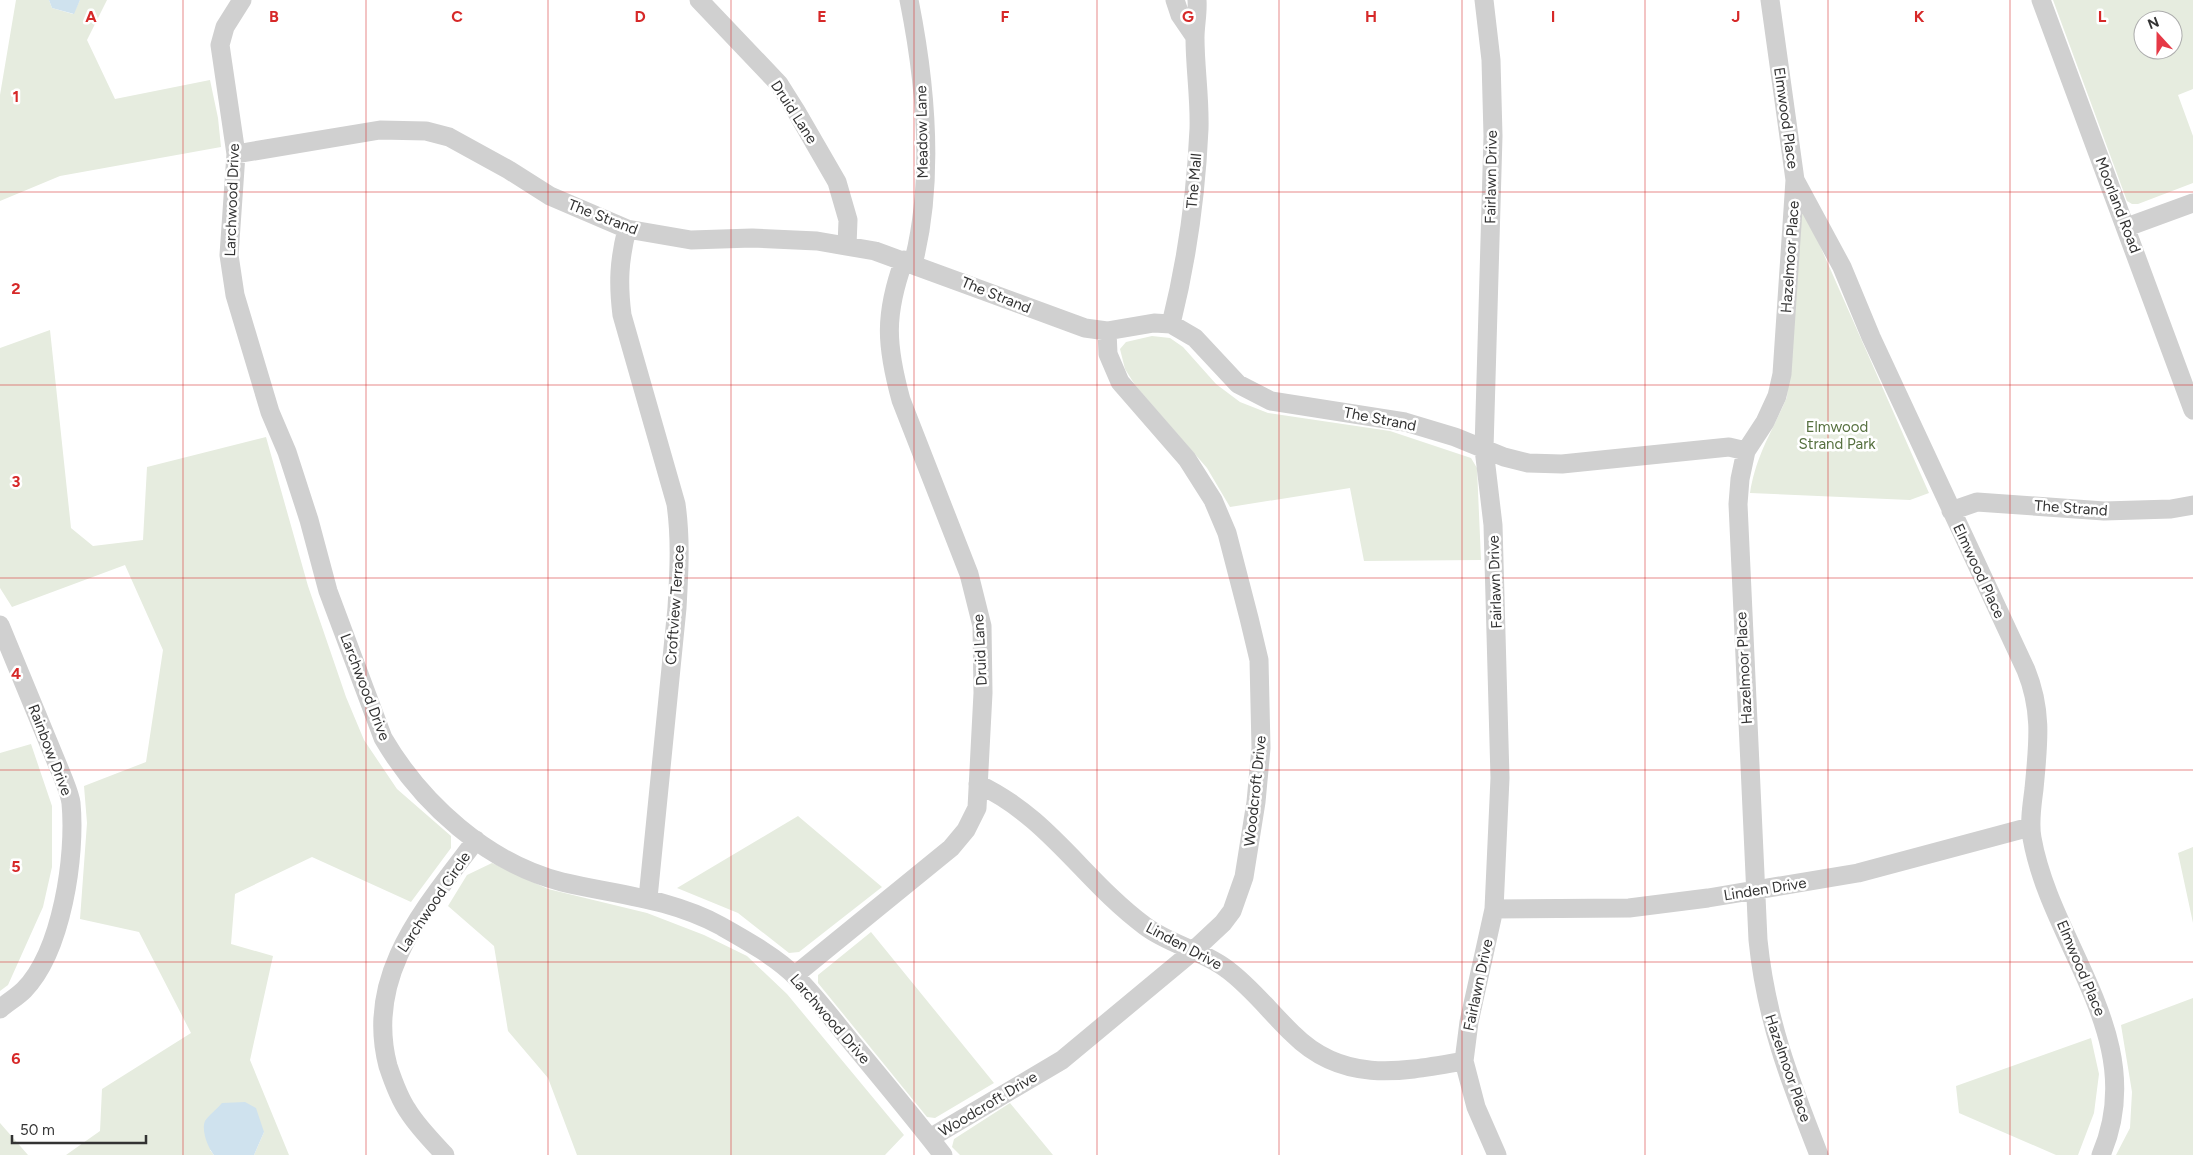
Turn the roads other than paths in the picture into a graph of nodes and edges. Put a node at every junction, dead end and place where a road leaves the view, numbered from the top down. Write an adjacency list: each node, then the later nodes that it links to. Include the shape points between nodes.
1 (242, 0): 10 (street, Larchwood Drive, via 225,27 220,45)
2 (699, 0): 15 (street, Druid Lane, via 779,84 801,119 837,182 848,220)
3 (909, 0): 16 (street, Meadow Lane, via 923,91 925,139 920,239)
4 (1176, 0): 9 (street, via 1180,15)
5 (1197, 0): 9 (street, The Mall)
6 (1484, 0): 20 (street, Fairlawn Drive, via 1491,60 1493,136)
7 (1770, 0): 11 (street, Elmwood Place)
8 (2041, 0): 13 (street, Moorland Road)
9 (1195, 36): 17 (street, The Mall, via 1198,85 1195,186 1184,273)
10 (236, 154): 14 (street, The Strand, via 380,130 426,131 449,137 550,196); 27 (street, Larchwood Drive, via 229,255 235,295 270,412 287,452 328,591 383,738 395,759 414,784)
11 (1795, 180): 21 (street, Hazelmoor Place, via 1782,374 1777,396 1765,422); 23 (street, Elmwood Place, via 1842,267)
12 (2193, 204): 13 (street)
13 (2127, 228): 19 (street, Moorland Road)
14 (627, 229): 15 (street, The Strand, via 691,240 752,238); 29 (street, Croftview Terrace, via 618,284 622,315 676,504 680,555)
15 (847, 246): 16 (street, The Strand)
16 (908, 262): 18 (street, The Strand, via 1065,322); 25 (street, Druid Lane, via 897,278 888,324 890,354 901,400 969,574 977,604 983,652)
17 (1171, 324): 18 (street, The Strand); 20 (street, The Strand, via 1195,338 1238,384 1271,401 1405,422 1455,436)
18 (1107, 331): 31 (street, Woodcroft Drive, via 1108,354 1120,382 1187,459 1213,500 1227,533 1259,660 1261,748 1244,877 1232,911)
19 (2193, 410)
20 (1484, 449): 21 (street, The Strand, via 1528,463 1562,464 1729,447); 30 (street, Fairlawn Drive, via 1493,525 1499,692 1500,778)
21 (1746, 451): 28 (street, Hazelmoor Place, via 1738,504 1739,557)
22 (2193, 506): 23 (street, The Strand, via 2104,511 1977,502)
23 (1951, 511): 26 (street, Elmwood Place, via 2026,670 2037,703 2038,736)
24 (0, 625): 33 (street, Rainbow Drive, via 63,778 72,818 69,862 53,941 24,990)
25 (978, 784): 31 (street, Linden Drive, via 1019,806 1146,927); 32 (street, Druid Lane, via 977,808 966,830 951,848)
26 (2030, 827): 28 (street, Linden Drive, via 1858,872); 40 (street, Elmwood Place, via 2044,881 2103,1017 2114,1073 2114,1102)
27 (476, 840): 29 (street, Larchwood Drive, via 517,865 559,881); 36 (street, Larchwood Circle, via 402,944 391,969 382,1020 385,1053 399,1095 418,1125)
28 (1757, 889): 30 (street, Linden Drive, via 1629,908); 39 (street, Hazelmoor Place, via 1759,949 1768,1010)
29 (648, 898): 32 (street, Larchwood Drive, via 678,906 720,926)
30 (1494, 909): 34 (street, Fairlawn Drive, via 1469,1022)
31 (1192, 952): 34 (street, Linden Drive, via 1215,960 1229,970 1295,1036 1339,1064 1386,1072); 35 (street, Woodcroft Drive, via 1062,1060)
32 (795, 976): 35 (street, Larchwood Drive)
33 (0, 1009)
34 (1464, 1061): 38 (street, Fairlawn Drive, via 1476,1107)
35 (930, 1138): 37 (street, Larchwood Drive)
36 (445, 1155)
37 (943, 1155)
38 (1498, 1155)
39 (1819, 1155)
40 (2101, 1155)

